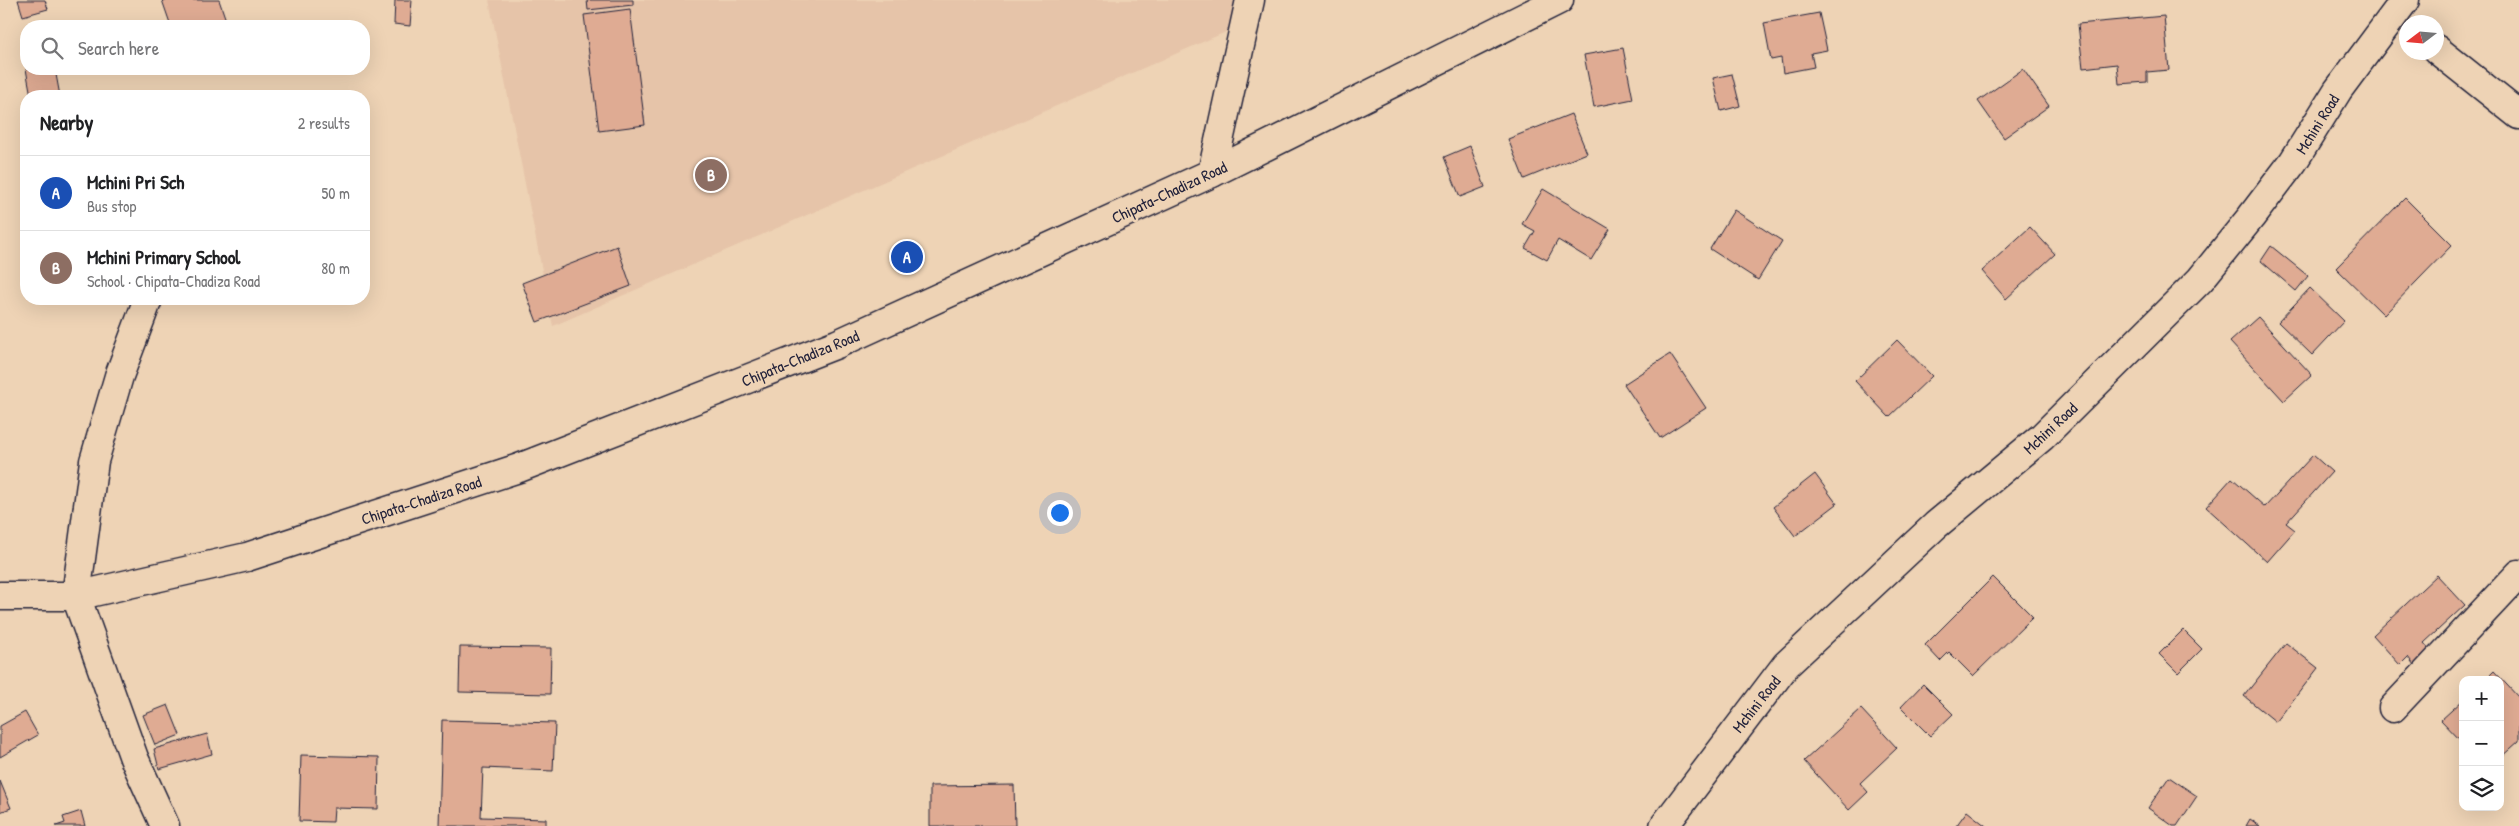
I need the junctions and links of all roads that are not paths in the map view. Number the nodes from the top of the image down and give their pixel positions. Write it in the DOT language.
graph roads {
  1 [pos="1250,0"];
  2 [pos="1559,0"];
  3 [pos="2402,14"];
  4 [pos="2444,55"];
  5 [pos="2519,115"];
  6 [pos="1212,173"];
  7 [pos="146,305"];
  8 [pos="2519,574"];
  9 [pos="0,596"];
  10 [pos="76,596"];
  11 [pos="2393,708"];
  12 [pos="1671,824"];
  13 [pos="165,826"];
  1 -- 6 [label="street"];
  2 -- 6 [label="street, Chipata-Chadiza Road"];
  3 -- 12 [label="street, Mchini Road"];
  4 -- 5 [label="street"];
  6 -- 10 [label="street, Chipata-Chadiza Road"];
  7 -- 10 [label="street"];
  8 -- 11 [label="street"];
  9 -- 10 [label="street, Chipata-Chadiza Road"];
  10 -- 13 [label="street"];
}
